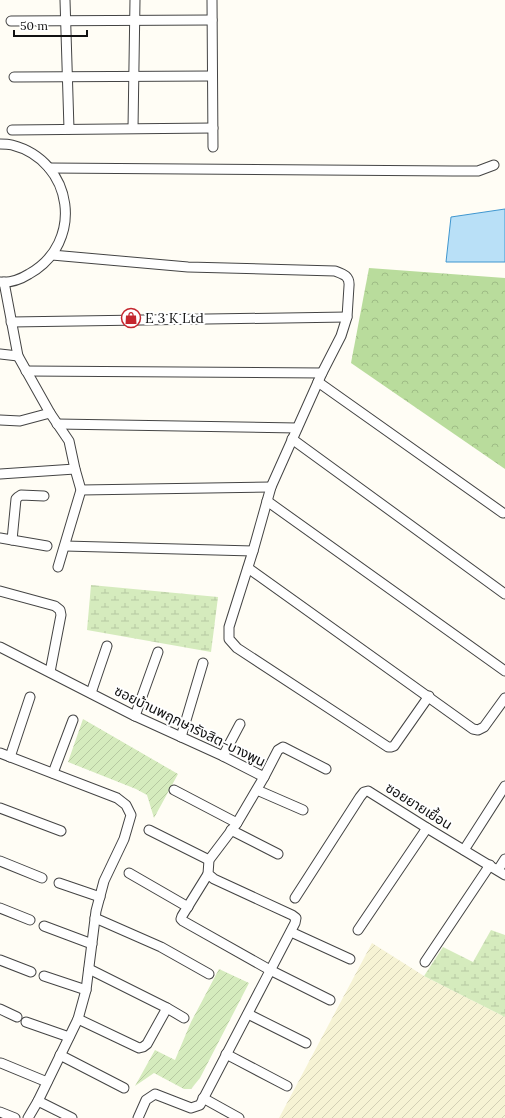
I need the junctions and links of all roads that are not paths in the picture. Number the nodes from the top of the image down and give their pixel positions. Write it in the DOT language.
graph roads {
  1 [pos="65,0"];
  2 [pos="135,0"];
  3 [pos="212,0"];
  4 [pos="134,20"];
  5 [pos="212,20"];
  6 [pos="11,21"];
  7 [pos="65,21"];
  8 [pos="134,76"];
  9 [pos="212,76"];
  10 [pos="14,77"];
  11 [pos="67,77"];
  12 [pos="133,128"];
  13 [pos="213,128"];
  14 [pos="69,129"];
  15 [pos="12,130"];
  16 [pos="0,144"];
  17 [pos="213,147"];
  18 [pos="494,165"];
  19 [pos="49,168"];
  20 [pos="52,255"];
  21 [pos="2,282"];
  22 [pos="347,317"];
  23 [pos="11,322"];
  24 [pos="0,354"];
  25 [pos="18,356"];
  26 [pos="26,371"];
  27 [pos="322,373"];
  28 [pos="318,382"];
  29 [pos="50,413"];
  30 [pos="0,420"];
  31 [pos="57,424"];
  32 [pos="297,428"];
  33 [pos="292,439"];
  34 [pos="75,469"];
  35 [pos="0,474"];
  36 [pos="271,487"];
  37 [pos="81,490"];
  38 [pos="44,496"];
  39 [pos="267,501"];
  40 [pos="503,513"];
  41 [pos="0,538"];
  42 [pos="12,540"];
  43 [pos="47,546"];
  44 [pos="65,546"];
  45 [pos="253,551"];
  46 [pos="58,567"];
  47 [pos="248,568"];
  48 [pos="0,592"];
  49 [pos="505,594"];
  50 [pos="107,646"];
  51 [pos="0,647"];
  52 [pos="158,652"];
  53 [pos="203,663"];
  54 [pos="505,671"];
  55 [pos="50,672"];
  56 [pos="91,693"];
  57 [pos="429,696"];
  58 [pos="30,697"];
  59 [pos="505,698"];
  60 [pos="135,716"];
  61 [pos="72,720"];
  62 [pos="240,724"];
  63 [pos="181,737"];
  64 [pos="0,753"];
  65 [pos="224,756"];
  66 [pos="10,757"];
  67 [pos="326,769"];
  68 [pos="53,773"];
  69 [pos="264,777"];
  70 [pos="505,786"];
  71 [pos="174,790"];
  72 [pos="257,790"];
  73 [pos="0,808"];
  74 [pos="303,810"];
  75 [pos="234,826"];
  76 [pos="427,828"];
  77 [pos="149,830"];
  78 [pos="61,831"];
  79 [pos="464,850"];
  80 [pos="278,854"];
  81 [pos="505,859"];
  82 [pos="209,860"];
  83 [pos="0,861"];
  84 [pos="497,870"];
  85 [pos="129,873"];
  86 [pos="208,874"];
  87 [pos="42,878"];
  88 [pos="58,882"];
  89 [pos="100,897"];
  90 [pos="295,898"];
  91 [pos="188,907"];
  92 [pos="0,908"];
  93 [pos="95,918"];
  94 [pos="30,920"];
  95 [pos="44,926"];
  96 [pos="358,930"];
  97 [pos="290,932"];
  98 [pos="92,944"];
  99 [pos="350,959"];
  100 [pos="0,960"];
  101 [pos="425,962"];
  102 [pos="89,969"];
  103 [pos="270,970"];
  104 [pos="31,972"];
  105 [pos="210,974"];
  106 [pos="44,976"];
  107 [pos="86,990"];
  108 [pos="330,1000"];
  109 [pos="167,1008"];
  110 [pos="0,1009"];
  111 [pos="248,1014"];
  112 [pos="17,1016"];
  113 [pos="184,1018"];
  114 [pos="78,1019"];
  115 [pos="26,1022"];
  116 [pos="69,1037"];
  117 [pos="306,1043"];
  118 [pos="226,1054"];
  119 [pos="60,1055"];
  120 [pos="1,1063"];
  121 [pos="47,1082"];
  122 [pos="287,1086"];
  123 [pos="124,1088"];
  124 [pos="203,1098"];
  125 [pos="38,1101"];
  126 [pos="0,1112"];
  127 [pos="15,1118"];
  128 [pos="28,1118"];
  129 [pos="72,1118"];
  130 [pos="138,1118"];
  131 [pos="239,1118"];
  1 -- 7 [label="street"];
  2 -- 4 [label="street"];
  3 -- 5 [label="street"];
  4 -- 5 [label="street"];
  4 -- 7 [label="street"];
  4 -- 8 [label="street"];
  5 -- 9 [label="street"];
  6 -- 7 [label="street"];
  7 -- 11 [label="street"];
  8 -- 9 [label="street"];
  8 -- 11 [label="street"];
  8 -- 12 [label="street"];
  9 -- 13 [label="street"];
  10 -- 11 [label="street"];
  11 -- 14 [label="street"];
  12 -- 13 [label="street"];
  12 -- 14 [label="street"];
  13 -- 17 [label="street"];
  14 -- 15 [label="street"];
  16 -- 19 [label="street"];
  18 -- 19 [label="street"];
  19 -- 20 [label="street"];
  20 -- 21 [label="street"];
  20 -- 22 [label="street"];
  21 -- 23 [label="street"];
  22 -- 23 [label="street"];
  22 -- 27 [label="street"];
  23 -- 25 [label="street"];
  24 -- 25 [label="street"];
  25 -- 26 [label="street"];
  26 -- 27 [label="street"];
  26 -- 29 [label="street"];
  27 -- 28 [label="street"];
  28 -- 32 [label="street"];
  28 -- 40 [label="street"];
  29 -- 30 [label="street"];
  29 -- 31 [label="street"];
  31 -- 32 [label="street"];
  31 -- 34 [label="street"];
  32 -- 33 [label="street"];
  33 -- 36 [label="street"];
  33 -- 49 [label="street"];
  34 -- 35 [label="street"];
  34 -- 37 [label="street"];
  36 -- 37 [label="street"];
  36 -- 39 [label="street"];
  37 -- 44 [label="street"];
  38 -- 42 [label="street"];
  39 -- 45 [label="street"];
  39 -- 54 [label="street"];
  41 -- 42 [label="street"];
  42 -- 43 [label="street"];
  44 -- 45 [label="street"];
  44 -- 46 [label="street"];
  45 -- 47 [label="street"];
  47 -- 57 [label="street"];
  47 -- 57 [label="street"];
  48 -- 55 [label="street"];
  50 -- 56 [label="street"];
  51 -- 55 [label="street, ซอยบ้านพฤกษารังสิต-บางพูน"];
  52 -- 60 [label="street"];
  53 -- 63 [label="street"];
  55 -- 56 [label="street, ซอยบ้านพฤกษารังสิต-บางพูน"];
  56 -- 60 [label="street, ซอยบ้านพฤกษารังสิต-บางพูน"];
  57 -- 59 [label="street"];
  58 -- 66 [label="street"];
  60 -- 63 [label="street, ซอยบ้านพฤกษารังสิต-บางพูน"];
  61 -- 68 [label="street"];
  62 -- 65 [label="street"];
  63 -- 65 [label="street, ซอยบ้านพฤกษารังสิต-บางพูน"];
  64 -- 66 [label="street"];
  65 -- 69 [label="street, ซอยบ้านพฤกษารังสิต-บางพูน"];
  66 -- 68 [label="street"];
  67 -- 69 [label="street"];
  68 -- 89 [label="street"];
  69 -- 72 [label="street, ซอยบ้านพฤกษารังสิต-บางพูน"];
  70 -- 79 [label="street"];
  71 -- 75 [label="street"];
  72 -- 74 [label="street"];
  72 -- 75 [label="street, ซอยบ้านพฤกษารังสิต-บางพูน"];
  73 -- 78 [label="street"];
  75 -- 80 [label="street"];
  75 -- 82 [label="street, ซอยบ้านพฤกษารังสิต-บางพูน"];
  76 -- 79 [label="street, ซอยยายเยื้อน"];
  76 -- 90 [label="street, ซอยยายเยื้อน"];
  76 -- 96 [label="street"];
  77 -- 82 [label="street"];
  79 -- 84 [label="street, ซอยยายเยื้อน"];
  81 -- 84 [label="street"];
  82 -- 86 [label="street"];
  83 -- 87 [label="street"];
  84 -- 101 [label="street"];
  85 -- 91 [label="street"];
  86 -- 91 [label="street"];
  86 -- 97 [label="street"];
  88 -- 89 [label="street"];
  89 -- 93 [label="street"];
  91 -- 103 [label="street"];
  92 -- 94 [label="street"];
  93 -- 98 [label="street"];
  93 -- 105 [label="street"];
  95 -- 98 [label="street"];
  97 -- 99 [label="street"];
  97 -- 103 [label="street"];
  98 -- 102 [label="street"];
  100 -- 104 [label="street"];
  102 -- 107 [label="street"];
  102 -- 109 [label="street"];
  103 -- 108 [label="street"];
  103 -- 111 [label="street"];
  106 -- 107 [label="street"];
  107 -- 114 [label="street"];
  109 -- 113 [label="street"];
  109 -- 114 [label="street"];
  110 -- 112 [label="street"];
  111 -- 117 [label="street"];
  111 -- 118 [label="street"];
  114 -- 116 [label="street"];
  115 -- 116 [label="street"];
  116 -- 119 [label="street"];
  118 -- 122 [label="street"];
  118 -- 124 [label="street"];
  119 -- 121 [label="street"];
  119 -- 123 [label="street"];
  120 -- 121 [label="street"];
  121 -- 125 [label="street"];
  124 -- 130 [label="street"];
  124 -- 131 [label="street"];
  125 -- 128 [label="street"];
  125 -- 129 [label="street"];
  126 -- 127 [label="street"];
}
